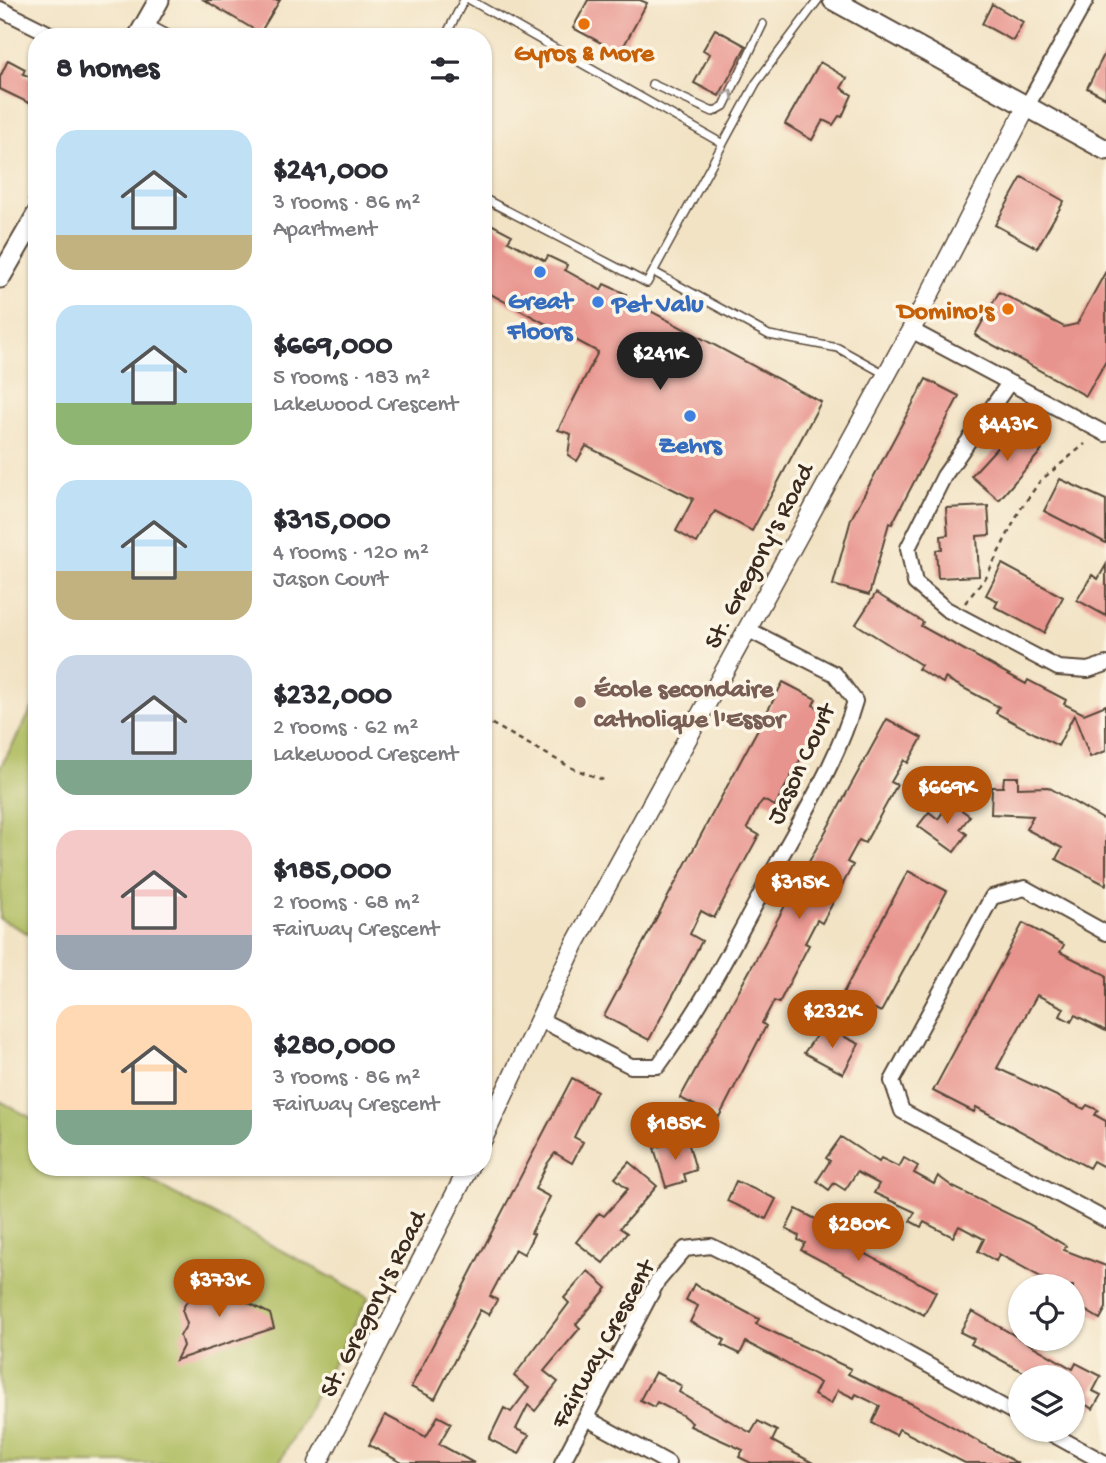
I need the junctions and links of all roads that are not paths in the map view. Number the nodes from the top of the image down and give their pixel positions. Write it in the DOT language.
graph roads {
  1 [pos="159,0"];
  2 [pos="464,0"];
  3 [pos="470,0"];
  4 [pos="818,0"];
  5 [pos="833,0"];
  6 [pos="1086,0"];
  7 [pos="0,9"];
  8 [pos="763,24"];
  9 [pos="38,28"];
  10 [pos="143,28"];
  11 [pos="449,28"];
  12 [pos="652,84"];
  13 [pos="1027,106"];
  14 [pos="723,144"];
  15 [pos="1106,150"];
  16 [pos="492,203"];
  17 [pos="28,230"];
  18 [pos="654,272"];
  19 [pos="0,278"];
  20 [pos="911,330"];
  21 [pos="886,374"];
  22 [pos="1009,383"];
  23 [pos="1106,434"];
  24 [pos="747,629"];
  25 [pos="1106,664"];
  26 [pos="1106,933"];
  27 [pos="541,1020"];
  28 [pos="492,1121"];
  29 [pos="464,1176"];
  30 [pos="1106,1220"];
  31 [pos="1008,1409"];
  32 [pos="586,1418"];
  33 [pos="1067,1442"];
  34 [pos="318,1463"];
  35 [pos="562,1463"];
  36 [pos="668,1463"];
  37 [pos="1105,1463"];
  1 -- 10 [label="main road"];
  2 -- 11 [label="lane"];
  3 -- 14 [label="lane"];
  4 -- 14 [label="lane"];
  5 -- 13 [label="main road"];
  6 -- 13 [label="street, St. Gregory's Road"];
  7 -- 9 [label="street"];
  12 -- 8 [label="lane, one-way"];
  13 -- 15 [label="main road"];
  13 -- 20 [label="street, St. Gregory's Road"];
  14 -- 18 [label="lane"];
  16 -- 18 [label="lane"];
  17 -- 19 [label="main road"];
  18 -- 21 [label="lane"];
  20 -- 21 [label="street, St. Gregory's Road"];
  20 -- 22 [label="street"];
  21 -- 24 [label="street, St. Gregory's Road"];
  22 -- 23 [label="street"];
  22 -- 25 [label="street"];
  24 -- 27 [label="street, St. Gregory's Road"];
  24 -- 27 [label="street, Jason Court"];
  26 -- 30 [label="street"];
  27 -- 28 [label="street, St. Gregory's Road"];
  29 -- 34 [label="street, St. Gregory's Road"];
  31 -- 32 [label="street, Fairway Crescent"];
  32 -- 35 [label="street, Fairway Crescent"];
  32 -- 36 [label="street"];
  33 -- 37 [label="street"];
}
